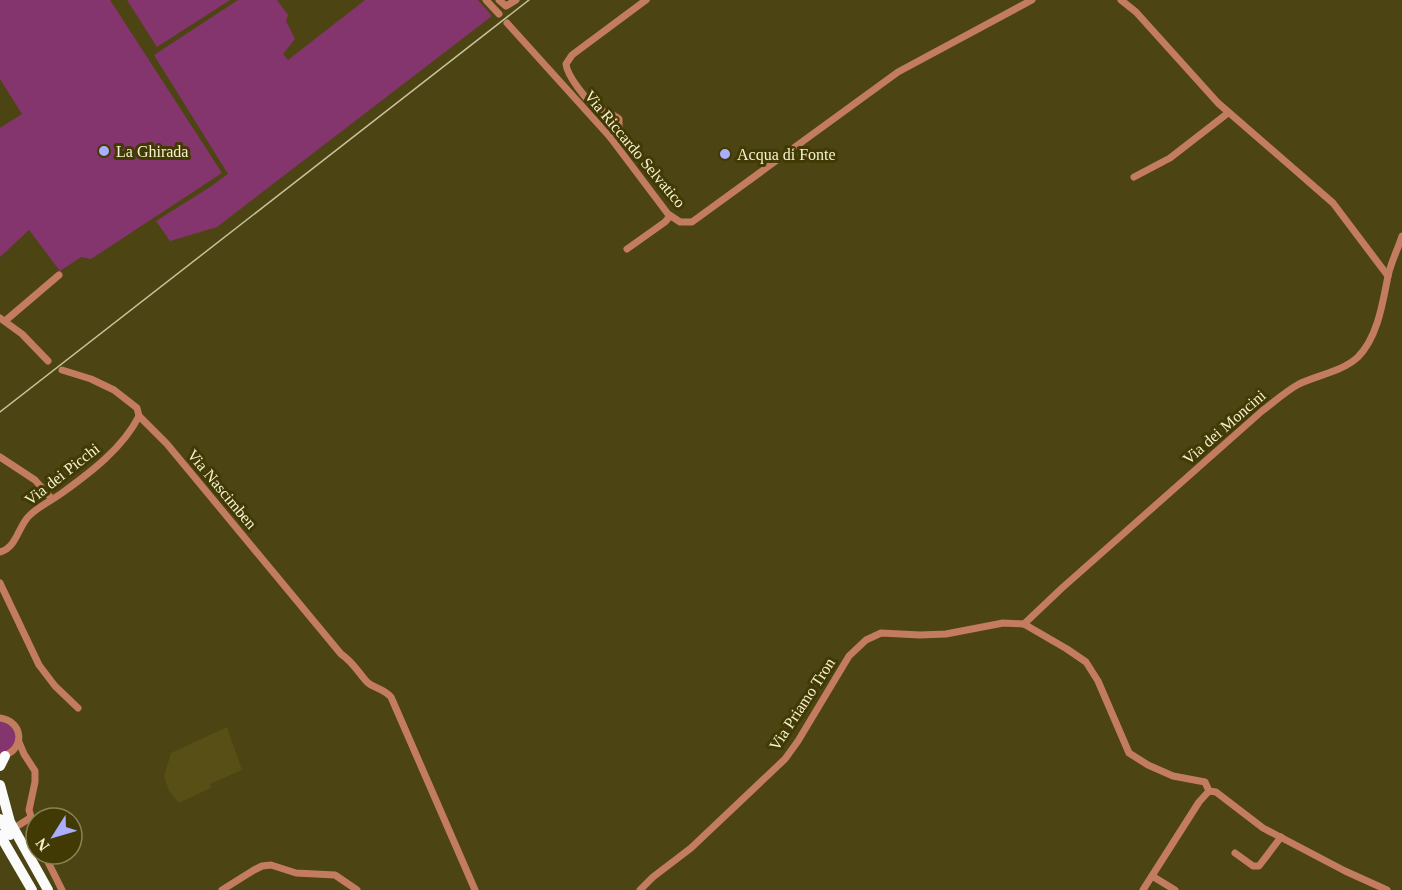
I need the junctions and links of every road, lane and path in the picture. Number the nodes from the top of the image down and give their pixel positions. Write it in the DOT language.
graph roads {
  1 [pos="486,0"];
  2 [pos="499,0"];
  3 [pos="516,0"];
  4 [pos="646,0"];
  5 [pos="1032,0"];
  6 [pos="1121,0"];
  7 [pos="499,14"];
  8 [pos="507,23"];
  9 [pos="1228,113"];
  10 [pos="610,137"];
  11 [pos="1134,177"];
  12 [pos="670,216"];
  13 [pos="1402,236"];
  14 [pos="627,249"];
  15 [pos="59,275"];
  16 [pos="1388,276"];
  17 [pos="3,319"];
  18 [pos="48,361"];
  19 [pos="62,370"];
  20 [pos="139,416"];
  21 [pos="0,457"];
  22 [pos="52,500"];
  23 [pos="0,552"];
  24 [pos="0,583"];
  25 [pos="1024,624"];
  26 [pos="78,708"];
  27 [pos="0,709"];
  28 [pos="0,718"];
  29 [pos="9,720"];
  30 [pos="19,742"];
  31 [pos="3,758"];
  32 [pos="30,761"];
  33 [pos="0,785"];
  34 [pos="1210,792"];
  35 [pos="30,806"];
  36 [pos="0,819"];
  37 [pos="24,822"];
  38 [pos="19,825"];
  39 [pos="0,835"];
  40 [pos="1281,837"];
  41 [pos="0,846"];
  42 [pos="1235,853"];
  43 [pos="50,866"];
  44 [pos="1152,876"];
  45 [pos="24,890"];
  46 [pos="32,890"];
  47 [pos="42,890"];
  48 [pos="48,890"];
  49 [pos="62,890"];
  50 [pos="222,890"];
  51 [pos="357,890"];
  52 [pos="475,890"];
  53 [pos="640,890"];
  54 [pos="1143,890"];
  55 [pos="1175,890"];
  56 [pos="1387,890"];
  1 -- 7 [label="street"];
  2 -- 3 [label="street"];
  4 -- 10 [label="street"];
  5 -- 12 [label="street, Via Riccardo Selvatico"];
  6 -- 9 [label="street"];
  8 -- 10 [label="street, Via Riccardo Selvatico"];
  9 -- 11 [label="street"];
  9 -- 16 [label="street"];
  10 -- 12 [label="street, Via Riccardo Selvatico"];
  12 -- 14 [label="street"];
  13 -- 16 [label="street, Via dei Moncini"];
  15 -- 17 [label="street"];
  16 -- 25 [label="street, Via dei Moncini"];
  17 -- 18 [label="street"];
  19 -- 20 [label="street, Via Nascimben"];
  20 -- 22 [label="street, Via dei Picchi"];
  20 -- 52 [label="street, Via Nascimben"];
  21 -- 22 [label="street"];
  22 -- 23 [label="street, Via dei Picchi"];
  24 -- 26 [label="street"];
  25 -- 34 [label="street"];
  25 -- 53 [label="street, Via Priamo Tron"];
  27 -- 29 [label="street"];
  28 -- 29 [label="street"];
  29 -- 30 [label="street"];
  30 -- 31 [label="street"];
  30 -- 32 [label="street"];
  31 -- 32 [label="street"];
  32 -- 35 [label="street"];
  33 -- 48 [label="highway"];
  34 -- 40 [label="street"];
  34 -- 44 [label="street"];
  36 -- 47 [label="highway"];
  37 -- 38 [label="street"];
  39 -- 46 [label="highway"];
  40 -- 42 [label="street"];
  40 -- 56 [label="street"];
  41 -- 45 [label="highway"];
  43 -- 49 [label="street"];
  44 -- 54 [label="street"];
  44 -- 55 [label="street"];
  50 -- 51 [label="street"];
}
